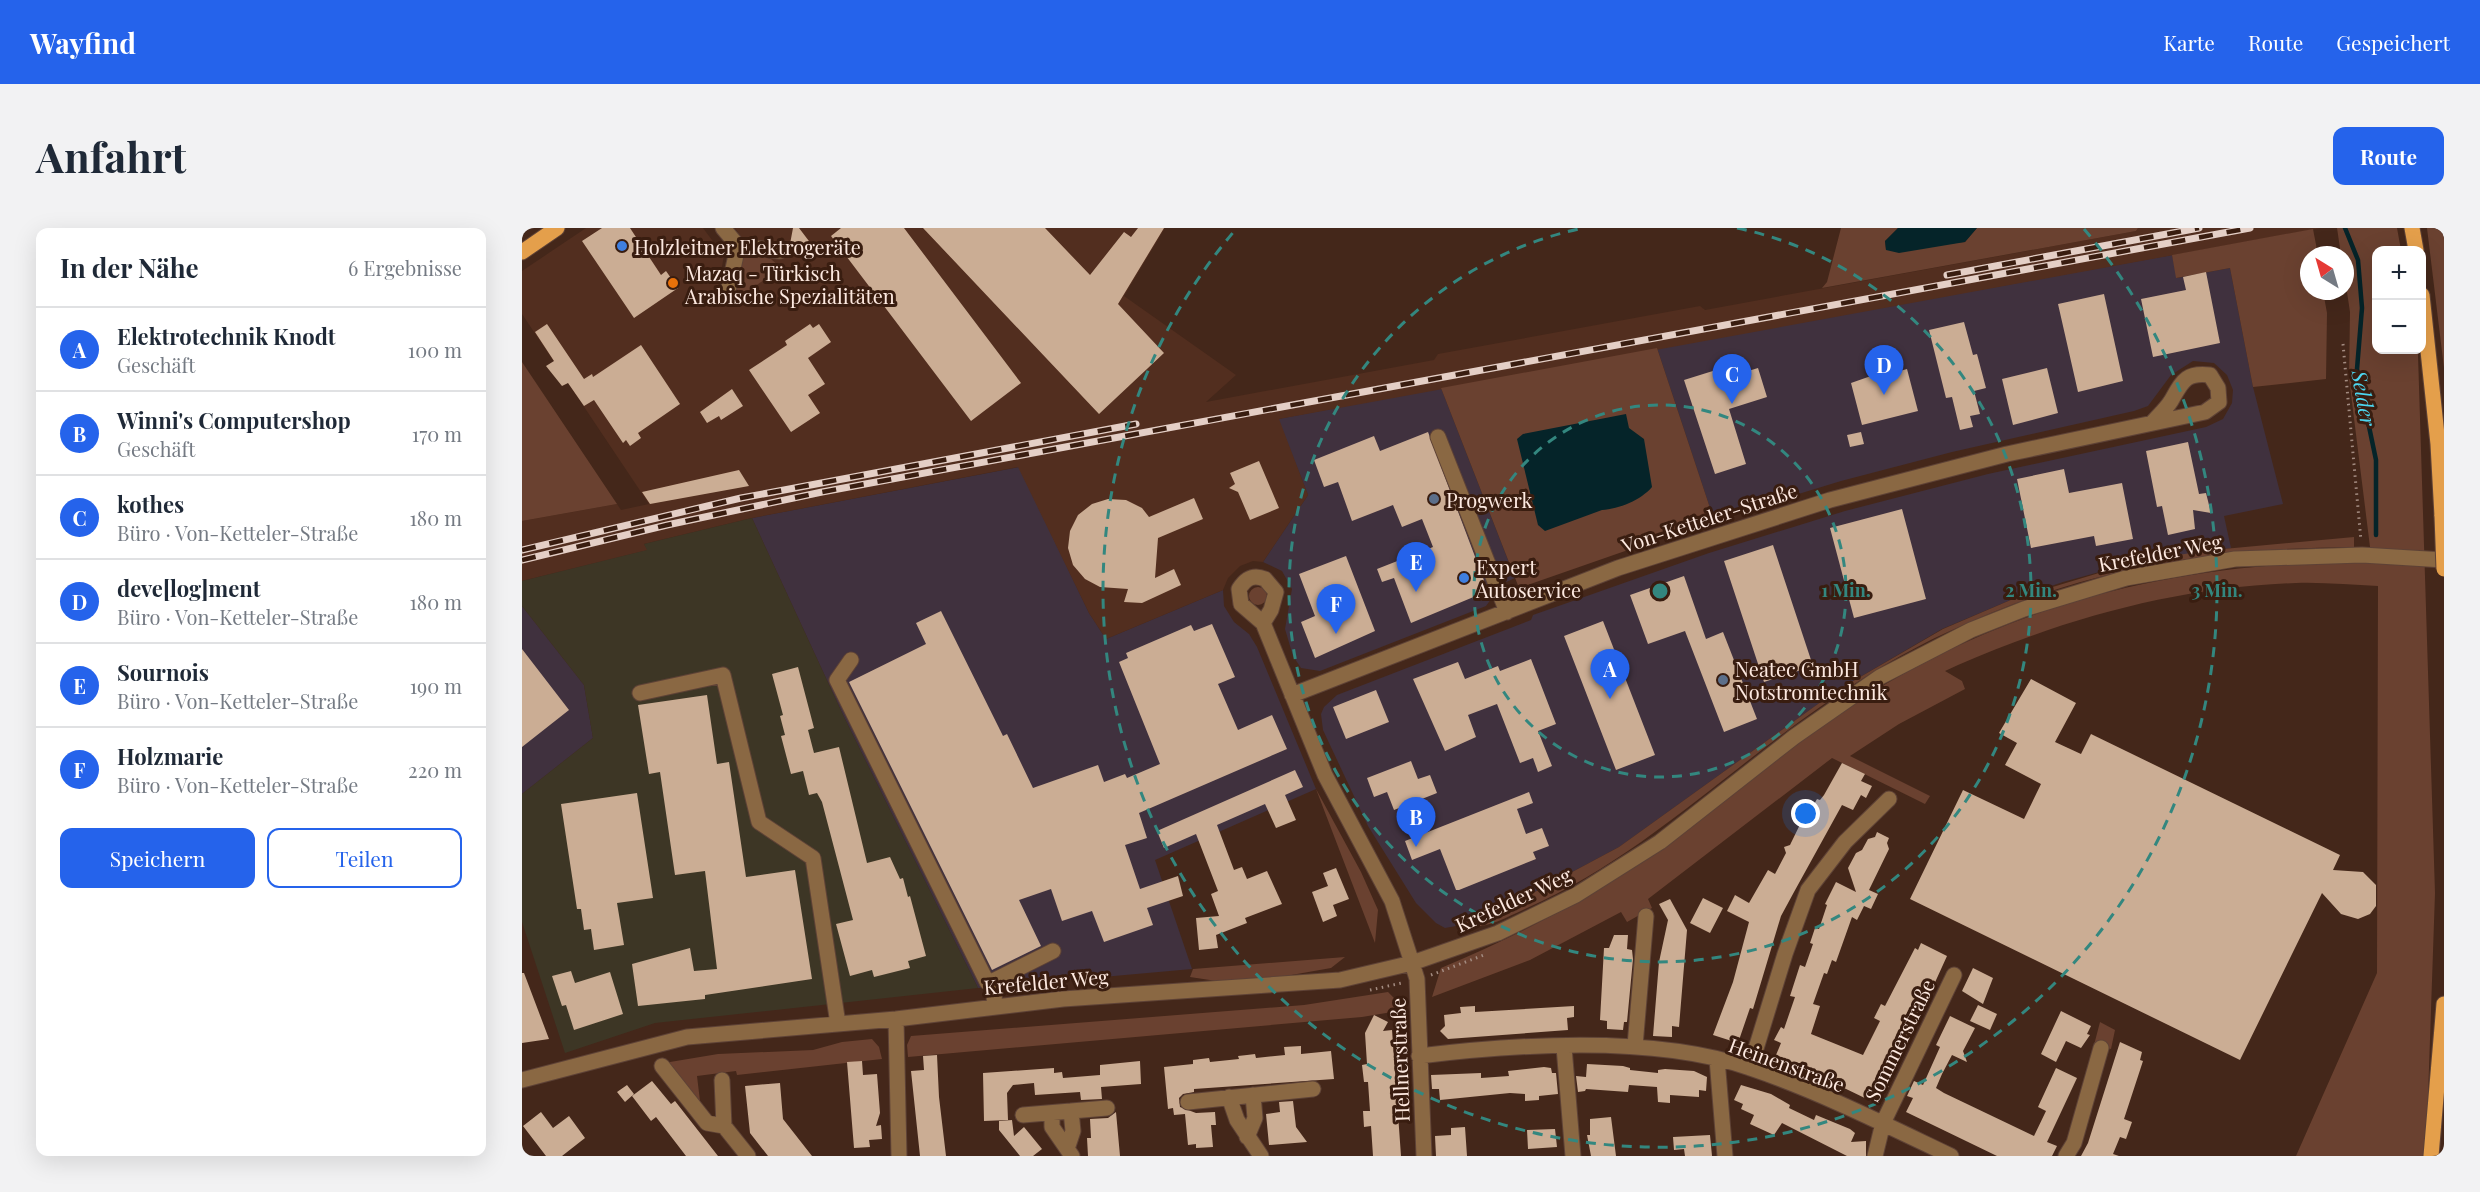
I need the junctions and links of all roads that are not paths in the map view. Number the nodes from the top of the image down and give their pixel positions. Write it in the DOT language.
graph roads {
  1 [pos="557,228"];
  2 [pos="723,228"];
  3 [pos="738,246"];
  4 [pos="780,251"];
  5 [pos="522,252"];
  6 [pos="729,286"];
  7 [pos="2422,300"];
  8 [pos="2152,423"];
  9 [pos="1438,437"];
  10 [pos="2444,560"];
  11 [pos="2444,569"];
  12 [pos="1507,612"];
  13 [pos="1263,623"];
  14 [pos="851,660"];
  15 [pos="640,693"];
  16 [pos="1292,695"];
  17 [pos="1889,799"];
  18 [pos="1646,915"];
  19 [pos="1053,951"];
  20 [pos="1413,963"];
  21 [pos="1954,975"];
  22 [pos="995,980"];
  23 [pos="2444,1004"];
  24 [pos="994,1006"];
  25 [pos="896,1019"];
  26 [pos="838,1024"];
  27 [pos="1635,1046"];
  28 [pos="1564,1047"];
  29 [pos="2101,1048"];
  30 [pos="1419,1056"];
  31 [pos="1717,1059"];
  32 [pos="662,1066"];
  33 [pos="1750,1068"];
  34 [pos="522,1080"];
  35 [pos="722,1080"];
  36 [pos="1313,1089"];
  37 [pos="1252,1095"];
  38 [pos="1229,1097"];
  39 [pos="1188,1102"];
  40 [pos="1107,1108"];
  41 [pos="1071,1112"];
  42 [pos="1052,1113"];
  43 [pos="1023,1115"];
  44 [pos="1882,1124"];
  45 [pos="724,1126"];
  46 [pos="1246,1137"];
  47 [pos="1069,1153"];
  48 [pos="897,1155"];
  49 [pos="748,1156"];
  50 [pos="1261,1156"];
  51 [pos="1424,1156"];
  52 [pos="1573,1156"];
  53 [pos="1725,1156"];
  54 [pos="1875,1156"];
  55 [pos="1951,1156"];
  56 [pos="2066,1156"];
  57 [pos="2432,1156"];
  1 -- 5 [label="main road"];
  2 -- 3 [label="street"];
  3 -- 4 [label="street"];
  3 -- 6 [label="street"];
  7 -- 11 [label="main road, bridge"];
  8 -- 12 [label="street, Von-Ketteler-Straße"];
  9 -- 12 [label="street"];
  10 -- 20 [label="street, Krefelder Weg"];
  12 -- 16 [label="street, Von-Ketteler-Straße"];
  13 -- 16 [label="street"];
  14 -- 22 [label="street"];
  15 -- 26 [label="street"];
  16 -- 20 [label="street"];
  17 -- 33 [label="street"];
  18 -- 27 [label="street"];
  19 -- 22 [label="street"];
  20 -- 24 [label="street, Krefelder Weg"];
  20 -- 30 [label="street, Hellnerstraße"];
  21 -- 44 [label="street, Sommerstraße"];
  22 -- 24 [label="street"];
  23 -- 57 [label="main road"];
  24 -- 25 [label="street, Krefelder Weg"];
  25 -- 26 [label="street, Krefelder Weg"];
  25 -- 48 [label="street"];
  26 -- 34 [label="street, Krefelder Weg"];
  27 -- 28 [label="street, Heinenstraße"];
  27 -- 31 [label="street, Heinenstraße"];
  28 -- 30 [label="street, Heinenstraße"];
  28 -- 52 [label="street"];
  29 -- 56 [label="street"];
  30 -- 51 [label="street, Hellnerstraße"];
  31 -- 33 [label="street, Heinenstraße"];
  31 -- 53 [label="street"];
  32 -- 45 [label="street"];
  33 -- 44 [label="street, Heinenstraße"];
  35 -- 45 [label="street"];
  36 -- 37 [label="street"];
  37 -- 38 [label="street"];
  37 -- 46 [label="street"];
  38 -- 39 [label="street"];
  38 -- 46 [label="street"];
  40 -- 41 [label="street"];
  41 -- 42 [label="street"];
  41 -- 47 [label="street"];
  42 -- 43 [label="street"];
  42 -- 47 [label="street"];
  44 -- 54 [label="street, Sommerstraße"];
  44 -- 55 [label="street, Heinenstraße"];
  45 -- 49 [label="street"];
  46 -- 50 [label="street"];
}
